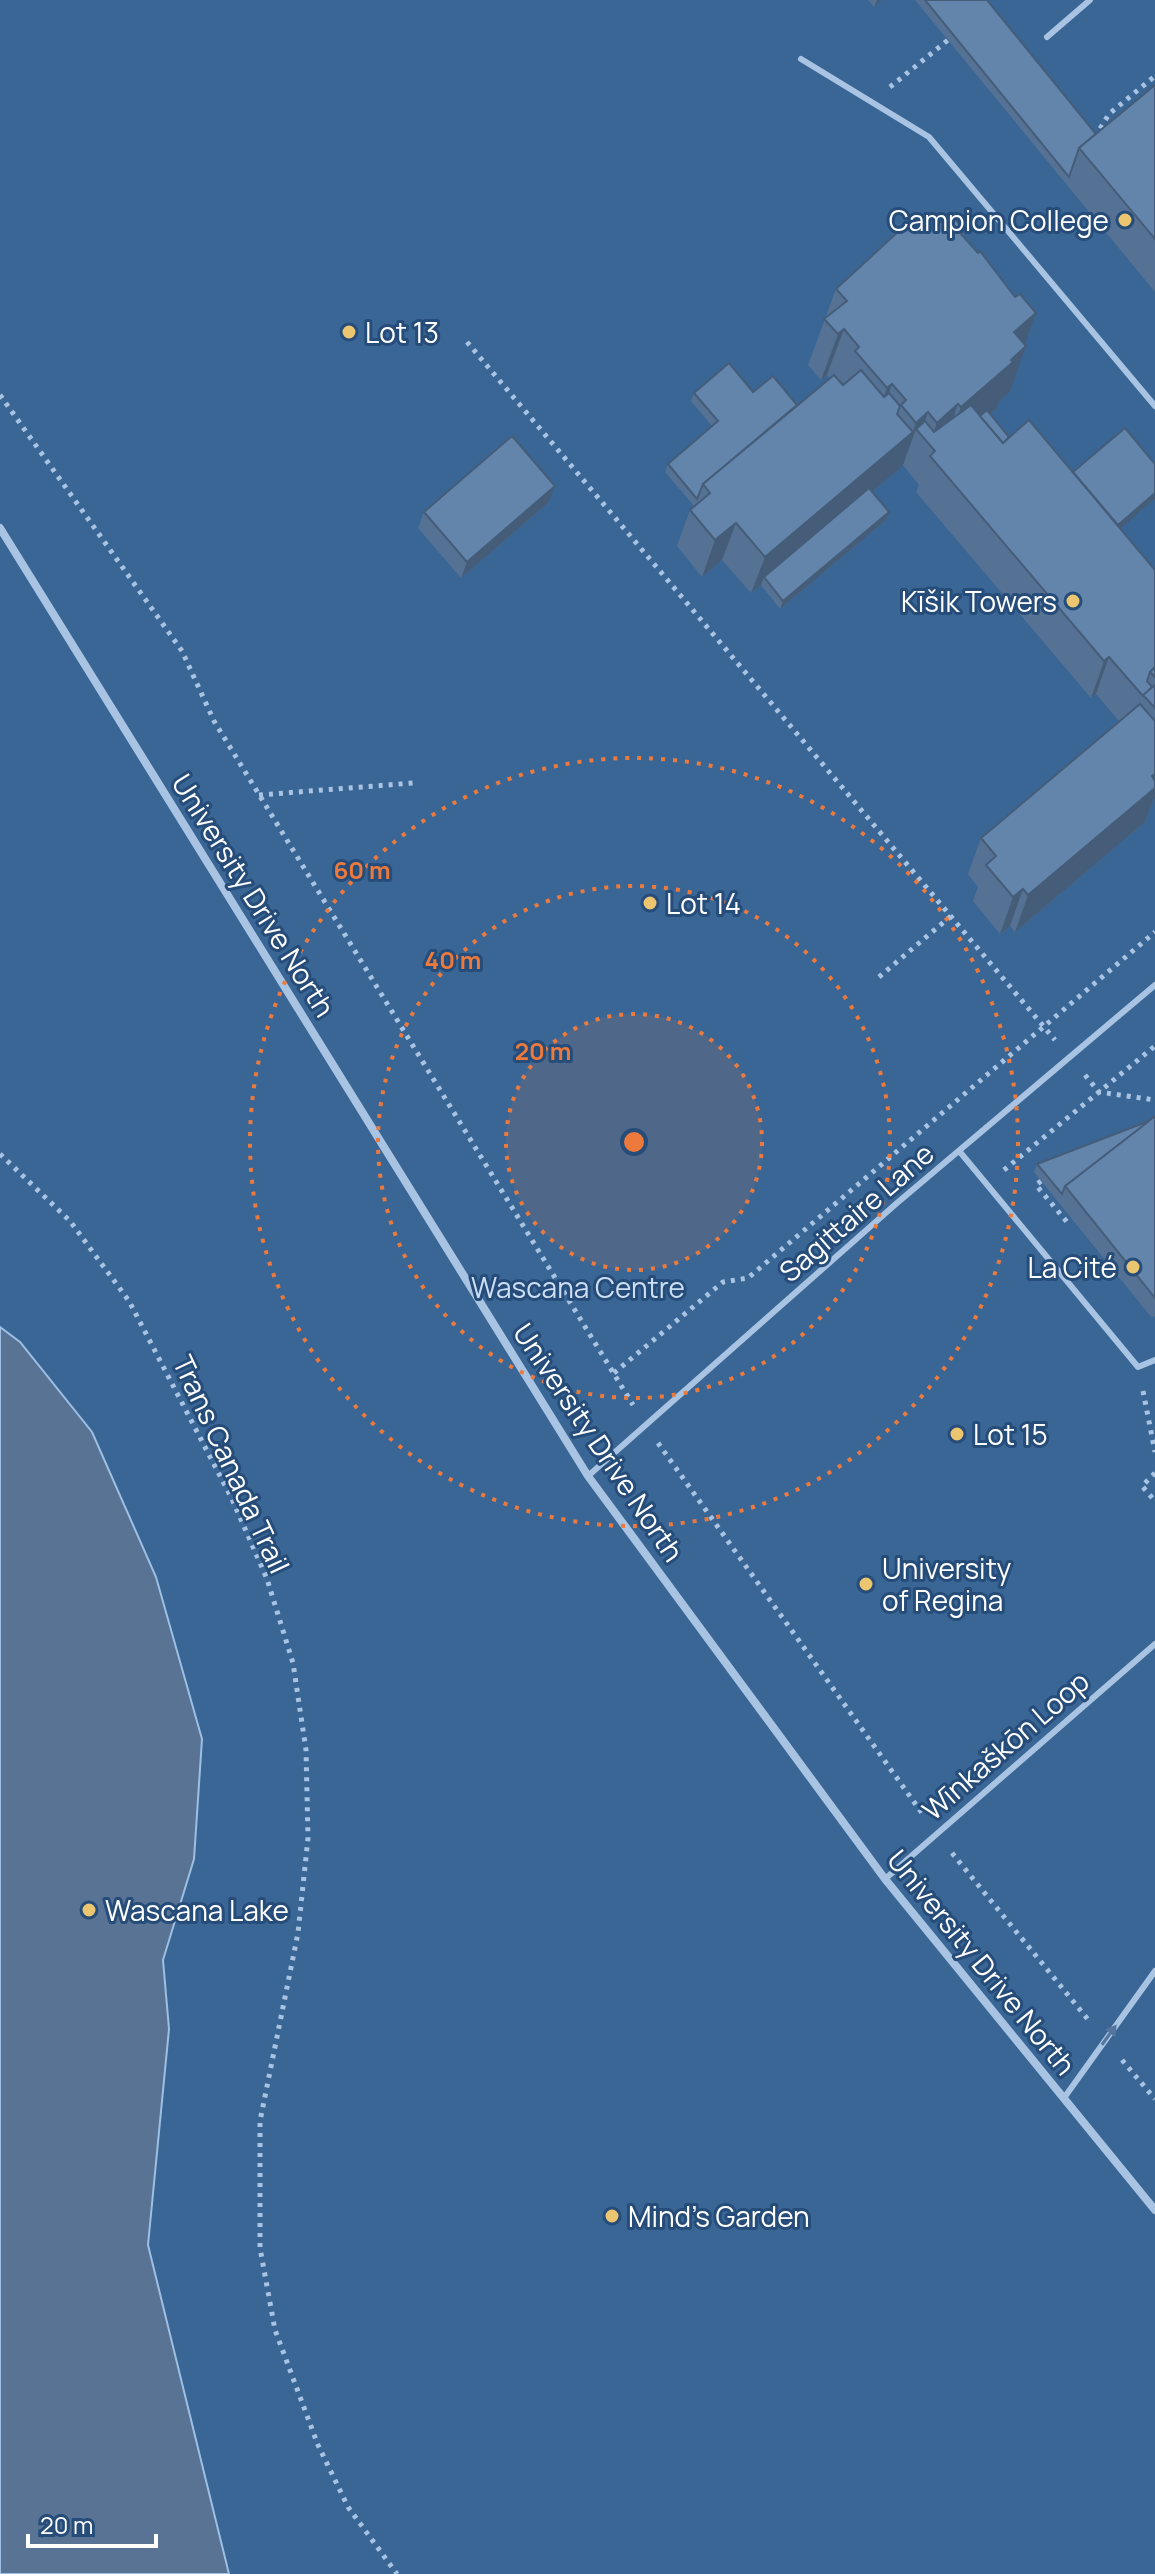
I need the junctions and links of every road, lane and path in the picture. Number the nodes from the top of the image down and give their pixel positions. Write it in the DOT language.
graph roads {
  1 [pos="1090,0"];
  2 [pos="1047,37"];
  3 [pos="948,40"];
  4 [pos="801,59"];
  5 [pos="1155,76"];
  6 [pos="871,102"];
  7 [pos="1092,142"];
  8 [pos="467,342"];
  9 [pos="0,395"];
  10 [pos="1155,406"];
  11 [pos="0,528"];
  12 [pos="413,783"];
  13 [pos="259,795"];
  14 [pos="951,916"];
  15 [pos="1155,932"];
  16 [pos="879,977"];
  17 [pos="1155,985"];
  18 [pos="1043,1025"];
  19 [pos="1155,1046"];
  20 [pos="1070,1057"];
  21 [pos="1099,1092"];
  22 [pos="1155,1100"];
  23 [pos="960,1152"];
  24 [pos="0,1154"];
  25 [pos="1041,1181"];
  26 [pos="987,1184"];
  27 [pos="1067,1222"];
  28 [pos="1155,1360"];
  29 [pos="1138,1367"];
  30 [pos="614,1373"];
  31 [pos="646,1426"];
  32 [pos="1155,1452"];
  33 [pos="1155,1473"];
  34 [pos="588,1476"];
  35 [pos="1155,1501"];
  36 [pos="1155,1644"];
  37 [pos="937,1834"];
  38 [pos="885,1879"];
  39 [pos="1155,1971"];
  40 [pos="1105,2041"];
  41 [pos="1064,2098"];
  42 [pos="1155,2099"];
  43 [pos="1155,2210"];
  44 [pos="397,2574"];
  1 -- 2 [label="lane"];
  3 -- 6 [label="path"];
  4 -- 6 [label="lane"];
  5 -- 7 [label="path"];
  6 -- 10 [label="lane"];
  8 -- 14 [label="path"];
  9 -- 13 [label="path"];
  11 -- 34 [label="street, University Drive North"];
  12 -- 13 [label="path"];
  13 -- 30 [label="path"];
  14 -- 16 [label="path"];
  14 -- 18 [label="path"];
  15 -- 18 [label="path"];
  17 -- 20 [label="lane, Sagittaire Lane"];
  18 -- 20 [label="path"];
  18 -- 30 [label="path"];
  19 -- 21 [label="path"];
  20 -- 21 [label="path"];
  20 -- 23 [label="lane, Sagittaire Lane"];
  21 -- 22 [label="path"];
  21 -- 26 [label="path"];
  23 -- 26 [label="lane"];
  23 -- 31 [label="lane, Sagittaire Lane"];
  24 -- 44 [label="path, Trans Canada Trail"];
  25 -- 27 [label="path"];
  26 -- 29 [label="lane"];
  28 -- 29 [label="lane"];
  29 -- 32 [label="path"];
  30 -- 31 [label="path"];
  31 -- 34 [label="lane, Sagittaire Lane"];
  31 -- 37 [label="path"];
  33 -- 35 [label="path"];
  34 -- 38 [label="street, University Drive North"];
  36 -- 37 [label="lane, Wīnkaškōn Loop"];
  37 -- 38 [label="lane, Wīnkaškōn Loop"];
  37 -- 40 [label="path"];
  38 -- 41 [label="street, University Drive North"];
  40 -- 39 [label="lane, one-way"];
  40 -- 41 [label="lane"];
  40 -- 42 [label="path"];
  41 -- 43 [label="street, University Drive North"];
}
